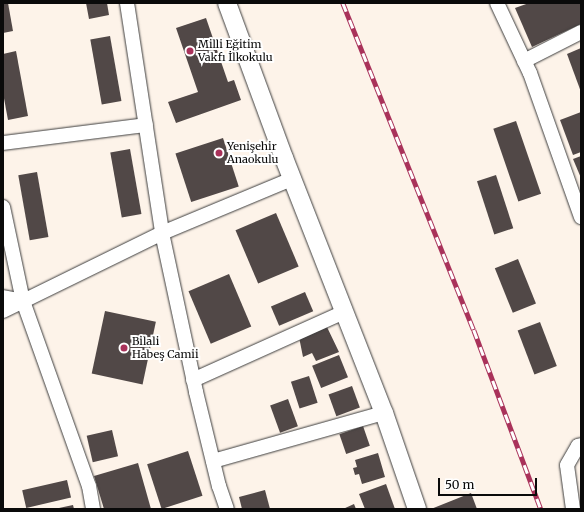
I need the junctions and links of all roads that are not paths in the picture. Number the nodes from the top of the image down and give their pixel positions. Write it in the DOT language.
graph roads {
  1 [pos="127,3"];
  2 [pos="227,3"];
  3 [pos="497,3"];
  4 [pos="581,32"];
  5 [pos="524,60"];
  6 [pos="146,125"];
  7 [pos="3,143"];
  8 [pos="292,179"];
  9 [pos="3,207"];
  10 [pos="581,217"];
  11 [pos="162,233"];
  12 [pos="3,297"];
  13 [pos="23,301"];
  14 [pos="3,311"];
  15 [pos="344,312"];
  16 [pos="193,380"];
  17 [pos="384,414"];
  18 [pos="581,445"];
  19 [pos="213,460"];
  20 [pos="93,509"];
  21 [pos="227,509"];
  22 [pos="417,509"];
  23 [pos="573,509"];
  1 -- 6 [label="street"];
  2 -- 8 [label="street"];
  3 -- 5 [label="street"];
  4 -- 5 [label="street"];
  5 -- 10 [label="street"];
  6 -- 7 [label="street"];
  6 -- 11 [label="street"];
  8 -- 11 [label="street"];
  8 -- 15 [label="street"];
  9 -- 13 [label="street"];
  11 -- 13 [label="street"];
  11 -- 16 [label="street"];
  12 -- 13 [label="street"];
  13 -- 14 [label="street"];
  13 -- 20 [label="street"];
  15 -- 16 [label="street"];
  15 -- 17 [label="street"];
  16 -- 19 [label="street"];
  17 -- 19 [label="street"];
  17 -- 22 [label="street"];
  18 -- 23 [label="street"];
  19 -- 21 [label="street"];
}
